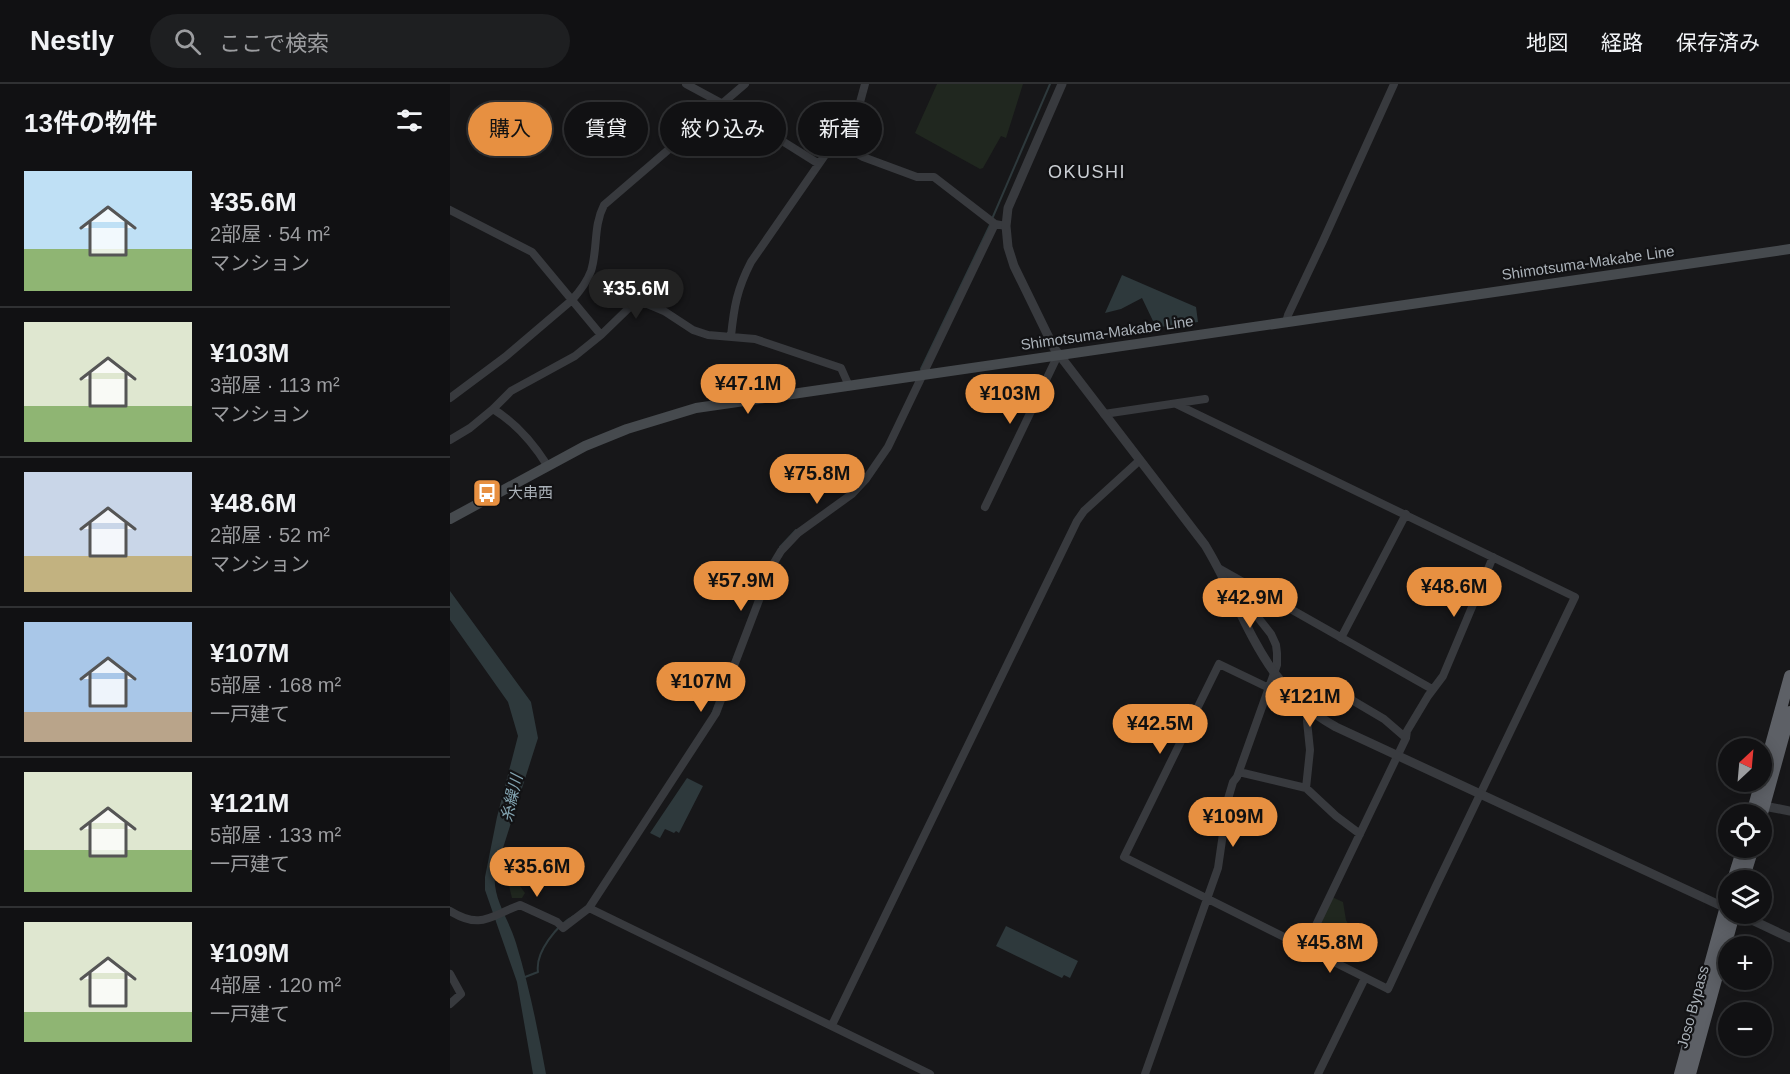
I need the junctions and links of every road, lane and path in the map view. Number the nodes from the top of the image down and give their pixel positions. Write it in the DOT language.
graph roads {
  1 [pos="686,84"];
  2 [pos="745,84"];
  3 [pos="865,84"];
  4 [pos="1062,84"];
  5 [pos="1394,84"];
  6 [pos="719,102"];
  7 [pos="725,102"];
  8 [pos="860,102"];
  9 [pos="786,143"];
  10 [pos="662,156"];
  11 [pos="825,156"];
  12 [pos="861,156"];
  13 [pos="819,164"];
  14 [pos="450,210"];
  15 [pos="992,223"];
  16 [pos="1005,226"];
  17 [pos="1790,249"];
  18 [pos="572,300"];
  19 [pos="1286,322"];
  20 [pos="601,335"];
  21 [pos="731,336"];
  22 [pos="1058,355"];
  23 [pos="924,375"];
  24 [pos="849,386"];
  25 [pos="450,398"];
  26 [pos="1205,399"];
  27 [pos="1176,404"];
  28 [pos="493,410"];
  29 [pos="1104,414"];
  30 [pos="450,440"];
  31 [pos="1140,460"];
  32 [pos="547,465"];
  33 [pos="985,507"];
  34 [pos="1406,514"];
  35 [pos="450,519"];
  36 [pos="1493,557"];
  37 [pos="1220,569"];
  38 [pos="1228,585"];
  39 [pos="1341,638"];
  40 [pos="1274,674"];
  41 [pos="1790,676"];
  42 [pos="1269,688"];
  43 [pos="1432,689"];
  44 [pos="1289,692"];
  45 [pos="1309,710"];
  46 [pos="1790,712"];
  47 [pos="1406,738"];
  48 [pos="1398,756"];
  49 [pos="1239,772"];
  50 [pos="1306,788"];
  51 [pos="1481,795"];
  52 [pos="1755,804"];
  53 [pos="1764,804"];
  54 [pos="1772,811"];
  55 [pos="1790,811"];
  56 [pos="1360,834"];
  57 [pos="1208,898"];
  58 [pos="1718,902"];
  59 [pos="589,908"];
  60 [pos="450,911"];
  61 [pos="1725,924"];
  62 [pos="1727,924"];
  63 [pos="1762,924"];
  64 [pos="1790,938"];
  65 [pos="1305,948"];
  66 [pos="450,974"];
  67 [pos="1365,978"];
  68 [pos="450,1004"];
  69 [pos="832,1025"];
  70 [pos="930,1074"];
  71 [pos="1145,1074"];
  72 [pos="1318,1074"];
  73 [pos="1680,1074"];
  74 [pos="1690,1074"];
  1 -- 6 [label="street"];
  2 -- 7 [label="street"];
  3 -- 8 [label="street"];
  4 -- 16 [label="street"];
  5 -- 19 [label="street"];
  9 -- 13 [label="street"];
  10 -- 18 [label="street"];
  11 -- 13 [label="street"];
  12 -- 15 [label="street"];
  13 -- 21 [label="street"];
  14 -- 18 [label="street"];
  15 -- 16 [label="street"];
  15 -- 23 [label="street"];
  16 -- 22 [label="street"];
  17 -- 19 [label="main road, Shimotsuma-Makabe Line"];
  18 -- 20 [label="street"];
  18 -- 25 [label="street"];
  19 -- 22 [label="main road, Shimotsuma-Makabe Line"];
  20 -- 21 [label="street"];
  20 -- 28 [label="street"];
  21 -- 24 [label="street"];
  22 -- 23 [label="main road, Shimotsuma-Makabe Line"];
  22 -- 29 [label="street"];
  22 -- 33 [label="street"];
  23 -- 24 [label="main road, Shimotsuma-Makabe Line"];
  23 -- 59 [label="street"];
  24 -- 32 [label="main road, Shimotsuma-Makabe Line"];
  26 -- 27 [label="street"];
  27 -- 29 [label="street"];
  27 -- 34 [label="street"];
  28 -- 30 [label="street"];
  28 -- 32 [label="street"];
  29 -- 31 [label="street"];
  31 -- 37 [label="street"];
  31 -- 69 [label="street"];
  32 -- 35 [label="main road, Shimotsuma-Makabe Line"];
  34 -- 36 [label="street"];
  34 -- 39 [label="street"];
  36 -- 43 [label="street"];
  36 -- 51 [label="street"];
  37 -- 38 [label="street"];
  37 -- 39 [label="street"];
  38 -- 40 [label="street"];
  38 -- 40 [label="street"];
  39 -- 43 [label="street"];
  40 -- 42 [label="street"];
  40 -- 44 [label="street"];
  41 -- 52 [label="highway"];
  42 -- 49 [label="street"];
  42 -- 57 [label="street"];
  43 -- 47 [label="street"];
  44 -- 45 [label="street"];
  44 -- 47 [label="street"];
  45 -- 48 [label="street"];
  45 -- 50 [label="street"];
  46 -- 53 [label="highway"];
  47 -- 48 [label="street"];
  48 -- 51 [label="street"];
  48 -- 56 [label="street"];
  49 -- 50 [label="street"];
  49 -- 57 [label="street"];
  50 -- 56 [label="street"];
  51 -- 58 [label="street"];
  51 -- 67 [label="street"];
  54 -- 55 [label="street"];
  56 -- 65 [label="street"];
  57 -- 65 [label="street"];
  57 -- 71 [label="street"];
  59 -- 60 [label="street"];
  59 -- 69 [label="street"];
  61 -- 73 [label="highway, Joso Bypass"];
  62 -- 74 [label="highway, Joso Bypass"];
  63 -- 64 [label="street"];
  65 -- 67 [label="street"];
  66 -- 68 [label="street"];
  67 -- 72 [label="street"];
  69 -- 70 [label="street"];
}
